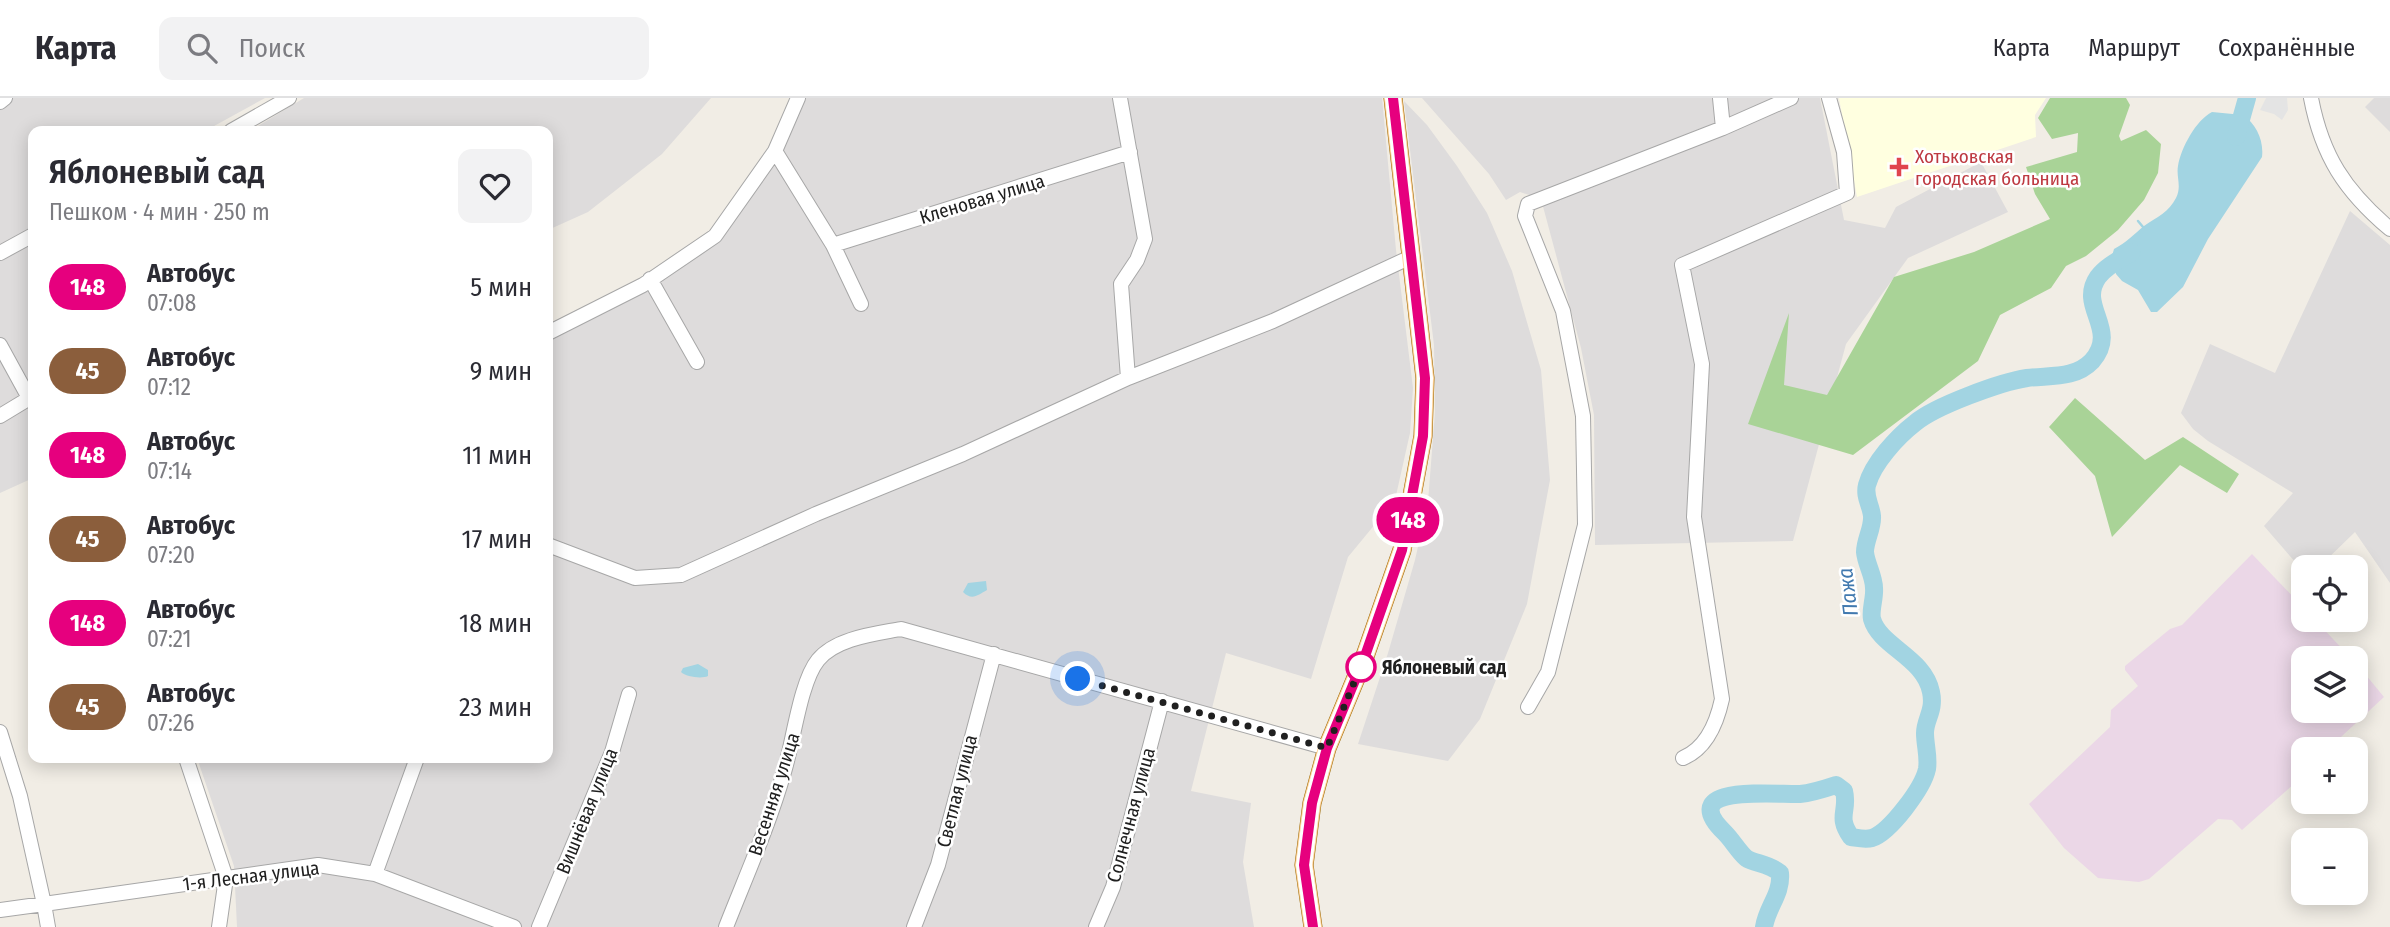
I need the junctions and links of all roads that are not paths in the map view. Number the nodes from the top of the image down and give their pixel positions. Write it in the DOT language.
graph roads {
  1 [pos="5,98"];
  2 [pos="289,98"];
  3 [pos="798,98"];
  4 [pos="1120,98"];
  5 [pos="1393,98"];
  6 [pos="1720,98"];
  7 [pos="1791,98"];
  8 [pos="1829,98"];
  9 [pos="2311,98"];
  10 [pos="0,102"];
  11 [pos="240,126"];
  12 [pos="1723,128"];
  13 [pos="775,151"];
  14 [pos="1130,152"];
  15 [pos="2390,229"];
  16 [pos="28,238"];
  17 [pos="833,245"];
  18 [pos="0,253"];
  19 [pos="1411,257"];
  20 [pos="650,279"];
  21 [pos="861,304"];
  22 [pos="553,330"];
  23 [pos="0,345"];
  24 [pos="697,362"];
  25 [pos="1128,378"];
  26 [pos="28,392"];
  27 [pos="28,399"];
  28 [pos="0,416"];
  29 [pos="553,547"];
  30 [pos="994,654"];
  31 [pos="629,694"];
  32 [pos="1162,701"];
  33 [pos="1528,707"];
  34 [pos="0,732"];
  35 [pos="1327,748"];
  36 [pos="1683,758"];
  37 [pos="188,763"];
  38 [pos="415,763"];
  39 [pos="375,874"];
  40 [pos="226,878"];
  41 [pos="44,904"];
  42 [pos="0,910"];
  43 [pos="48,927"];
  44 [pos="219,927"];
  45 [pos="514,927"];
  46 [pos="539,927"];
  47 [pos="726,927"];
  48 [pos="914,927"];
  49 [pos="1096,927"];
  50 [pos="1313,927"];
  1 -- 10 [label="street"];
  2 -- 11 [label="street"];
  3 -- 13 [label="street"];
  4 -- 14 [label="street"];
  5 -- 19 [label="main road"];
  6 -- 12 [label="street"];
  7 -- 12 [label="street"];
  8 -- 36 [label="street"];
  9 -- 15 [label="street"];
  12 -- 33 [label="street"];
  13 -- 17 [label="street"];
  13 -- 20 [label="street"];
  14 -- 17 [label="street, Кленовая улица"];
  14 -- 25 [label="street"];
  16 -- 18 [label="street"];
  17 -- 21 [label="street"];
  19 -- 25 [label="street"];
  19 -- 35 [label="main road"];
  20 -- 22 [label="street"];
  20 -- 24 [label="street"];
  23 -- 26 [label="street"];
  25 -- 29 [label="street"];
  27 -- 28 [label="street"];
  30 -- 32 [label="street"];
  30 -- 47 [label="street, Весенняя улица"];
  30 -- 48 [label="street, Светлая улица"];
  31 -- 46 [label="street, Вишнёвая улица"];
  32 -- 35 [label="street"];
  32 -- 49 [label="street, Солнечная улица"];
  34 -- 41 [label="street"];
  35 -- 50 [label="main road"];
  37 -- 40 [label="street"];
  38 -- 39 [label="street"];
  39 -- 40 [label="street, 1-я Лесная улица"];
  39 -- 45 [label="street, 1-я Лесная улица"];
  40 -- 41 [label="street, 1-я Лесная улица"];
  40 -- 44 [label="street"];
  41 -- 42 [label="street, 1-я Лесная улица"];
  41 -- 43 [label="street"];
}
